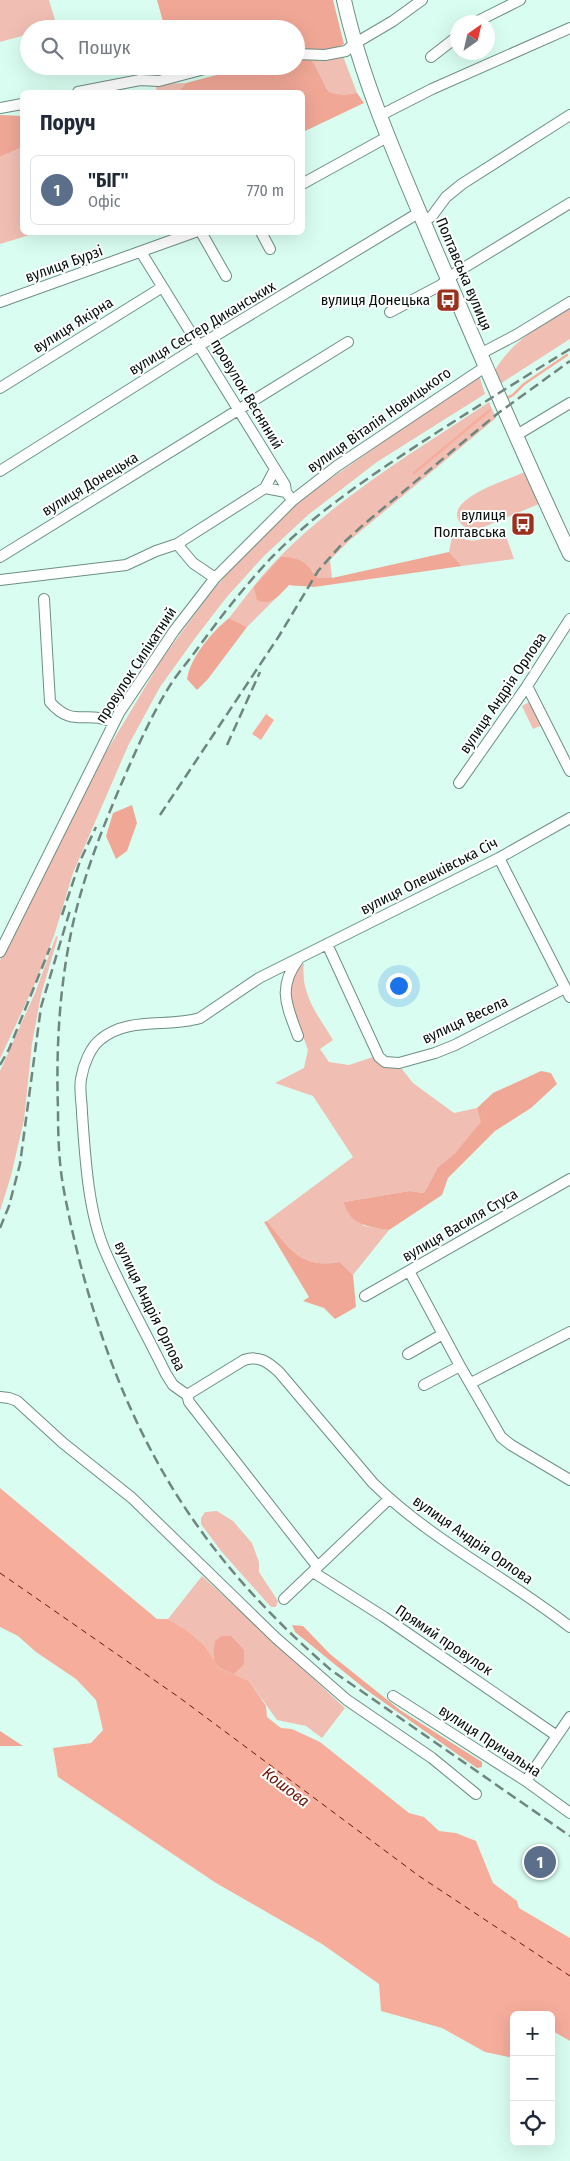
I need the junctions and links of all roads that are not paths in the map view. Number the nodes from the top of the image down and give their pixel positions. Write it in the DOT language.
graph roads {
  1 [pos="344,0"];
  2 [pos="422,0"];
  3 [pos="520,0"];
  4 [pos="490,15"];
  5 [pos="570,28"];
  6 [pos="450,42"];
  7 [pos="354,44"];
  8 [pos="305,54"];
  9 [pos="431,56"];
  10 [pos="182,75"];
  11 [pos="88,90"];
  12 [pos="20,104"];
  13 [pos="0,108"];
  14 [pos="381,115"];
  15 [pos="570,115"];
  16 [pos="389,136"];
  17 [pos="305,182"];
  18 [pos="570,203"];
  19 [pos="422,216"];
  20 [pos="187,235"];
  21 [pos="203,235"];
  22 [pos="263,235"];
  23 [pos="270,249"];
  24 [pos="141,252"];
  25 [pos="226,276"];
  26 [pos="448,279"];
  27 [pos="161,288"];
  28 [pos="0,302"];
  29 [pos="570,302"];
  30 [pos="390,312"];
  31 [pos="348,342"];
  32 [pos="200,345"];
  33 [pos="482,360"];
  34 [pos="0,388"];
  35 [pos="570,403"];
  36 [pos="240,410"];
  37 [pos="515,436"];
  38 [pos="275,470"];
  39 [pos="0,471"];
  40 [pos="265,488"];
  41 [pos="289,496"];
  42 [pos="177,544"];
  43 [pos="570,554"];
  44 [pos="0,557"];
  45 [pos="215,578"];
  46 [pos="0,580"];
  47 [pos="44,599"];
  48 [pos="570,619"];
  49 [pos="527,686"];
  50 [pos="114,723"];
  51 [pos="570,771"];
  52 [pos="460,783"];
  53 [pos="570,818"];
  54 [pos="499,858"];
  55 [pos="327,944"];
  56 [pos="0,952"];
  57 [pos="300,958"];
  58 [pos="568,992"];
  59 [pos="298,1036"];
  60 [pos="570,1179"];
  61 [pos="409,1271"];
  62 [pos="365,1296"];
  63 [pos="570,1332"];
  64 [pos="442,1334"];
  65 [pos="408,1354"];
  66 [pos="460,1366"];
  67 [pos="471,1383"];
  68 [pos="424,1385"];
  69 [pos="187,1395"];
  70 [pos="0,1397"];
  71 [pos="570,1480"];
  72 [pos="389,1499"];
  73 [pos="315,1569"];
  74 [pos="284,1599"];
  75 [pos="570,1627"];
  76 [pos="392,1696"];
  77 [pos="570,1717"];
  78 [pos="559,1734"];
  79 [pos="570,1738"];
  80 [pos="526,1781"];
  81 [pos="476,1794"];
  82 [pos="570,1813"];
  1 -- 7 [label="main road, Полтавська вулиця"];
  2 -- 7 [label="street"];
  3 -- 4 [label="street"];
  5 -- 14 [label="street"];
  6 -- 9 [label="street"];
  7 -- 8 [label="street"];
  7 -- 14 [label="main road, Полтавська вулиця"];
  10 -- 11 [label="street"];
  12 -- 13 [label="street"];
  14 -- 16 [label="main road, Полтавська вулиця"];
  15 -- 19 [label="street, вулиця Сестер Диканських"];
  16 -- 17 [label="street"];
  16 -- 19 [label="main road, Полтавська вулиця"];
  18 -- 26 [label="street"];
  19 -- 26 [label="main road, Полтавська вулиця"];
  19 -- 32 [label="street, вулиця Сестер Диканських"];
  20 -- 24 [label="street, вулиця Бурзі"];
  21 -- 25 [label="street"];
  22 -- 23 [label="street"];
  24 -- 27 [label="street, провулок Весняний"];
  24 -- 28 [label="street, вулиця Бурзі"];
  26 -- 30 [label="street"];
  26 -- 33 [label="main road, Полтавська вулиця"];
  27 -- 32 [label="street, провулок Весняний"];
  27 -- 34 [label="street, вулиця Якірна"];
  29 -- 33 [label="street, вулиця Віталія Новицького"];
  31 -- 36 [label="street, вулиця Донецька"];
  32 -- 36 [label="street, провулок Весняний"];
  32 -- 39 [label="street, вулиця Сестер Диканських"];
  33 -- 37 [label="main road, Полтавська вулиця"];
  33 -- 41 [label="street, вулиця Віталія Новицького"];
  35 -- 37 [label="street"];
  36 -- 38 [label="street, провулок Весняний"];
  36 -- 44 [label="street, вулиця Донецька"];
  37 -- 43 [label="main road, Полтавська вулиця"];
  38 -- 40 [label="street"];
  38 -- 41 [label="street, провулок Весняний"];
  40 -- 41 [label="street"];
  40 -- 42 [label="street"];
  41 -- 45 [label="street, провулок Силікатний"];
  42 -- 45 [label="street"];
  42 -- 46 [label="street"];
  45 -- 50 [label="street, провулок Силікатний"];
  47 -- 50 [label="street"];
  48 -- 49 [label="street, вулиця Андрія Орлова"];
  49 -- 51 [label="street"];
  49 -- 52 [label="street, вулиця Андрія Орлова"];
  50 -- 56 [label="street, провулок Силікатний"];
  53 -- 54 [label="street, вулиця Олешківська Січ"];
  54 -- 55 [label="street, вулиця Олешківська Січ"];
  54 -- 58 [label="street"];
  55 -- 57 [label="street, вулиця Олешківська Січ"];
  55 -- 58 [label="street, вулиця Весела"];
  57 -- 59 [label="street"];
  57 -- 69 [label="street, вулиця Андрія Орлова"];
  60 -- 61 [label="street, вулиця Василя Стуса"];
  61 -- 62 [label="street, вулиця Василя Стуса"];
  61 -- 64 [label="street"];
  63 -- 67 [label="street"];
  64 -- 65 [label="street"];
  64 -- 66 [label="street"];
  66 -- 67 [label="street"];
  66 -- 68 [label="street"];
  67 -- 71 [label="street"];
  69 -- 72 [label="street, вулиця Андрія Орлова"];
  69 -- 73 [label="street, Прямий провулок"];
  70 -- 81 [label="street"];
  72 -- 73 [label="street"];
  72 -- 75 [label="street, вулиця Андрія Орлова"];
  73 -- 74 [label="street"];
  73 -- 78 [label="street, Прямий провулок"];
  76 -- 80 [label="street, вулиця Причальна"];
  77 -- 78 [label="street"];
  78 -- 79 [label="street, Прямий провулок"];
  78 -- 80 [label="street"];
  80 -- 82 [label="street, вулиця Причальна"];
}
